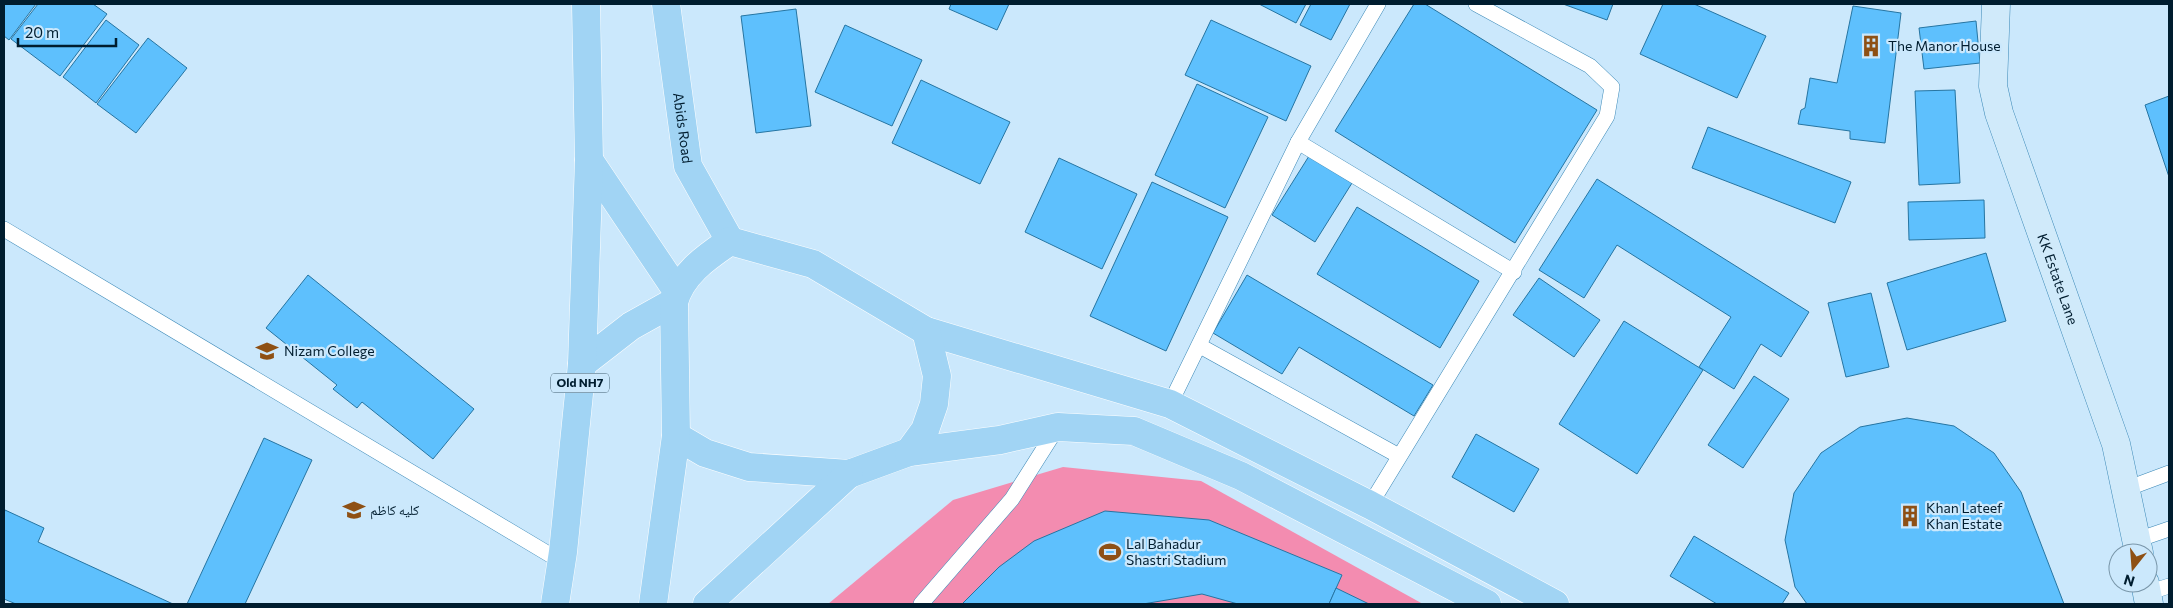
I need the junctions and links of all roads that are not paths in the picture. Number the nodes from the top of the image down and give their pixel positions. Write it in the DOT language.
graph roads {
  1 [pos="586,4"];
  2 [pos="666,4"];
  3 [pos="1378,4"];
  4 [pos="1476,4"];
  5 [pos="1996,4"];
  6 [pos="1298,142"];
  7 [pos="589,160"];
  8 [pos="4,229"];
  9 [pos="730,241"];
  10 [pos="1514,272"];
  11 [pos="675,296"];
  12 [pos="926,331"];
  13 [pos="1200,346"];
  14 [pos="582,364"];
  15 [pos="1170,404"];
  16 [pos="1058,427"];
  17 [pos="676,436"];
  18 [pos="909,452"];
  19 [pos="1399,456"];
  20 [pos="2169,472"];
  21 [pos="849,474"];
  22 [pos="2126,489"];
  23 [pos="1370,505"];
  24 [pos="2169,529"];
  25 [pos="2137,543"];
  26 [pos="2143,543"];
  27 [pos="562,562"];
  28 [pos="555,604"];
  29 [pos="653,604"];
  30 [pos="708,604"];
  31 [pos="921,604"];
  32 [pos="1487,604"];
  33 [pos="1555,604"];
  1 -- 7 [label="main road, Old NH7"];
  2 -- 9 [label="main road, Abids Road"];
  3 -- 6 [label="lane"];
  4 -- 10 [label="lane"];
  5 -- 22 [label="main road, KK Estate Lane"];
  6 -- 10 [label="lane"];
  6 -- 13 [label="lane"];
  7 -- 11 [label="main road"];
  7 -- 14 [label="main road, Old NH7"];
  8 -- 27 [label="lane"];
  9 -- 11 [label="main road"];
  9 -- 12 [label="main road"];
  10 -- 19 [label="lane"];
  11 -- 14 [label="main road"];
  11 -- 17 [label="main road"];
  12 -- 15 [label="main road"];
  12 -- 18 [label="main road"];
  13 -- 15 [label="lane"];
  13 -- 19 [label="lane"];
  14 -- 27 [label="main road, Old NH7"];
  15 -- 23 [label="main road"];
  16 -- 18 [label="main road"];
  16 -- 31 [label="lane"];
  16 -- 32 [label="main road"];
  17 -- 21 [label="main road"];
  17 -- 29 [label="main road"];
  18 -- 21 [label="main road"];
  19 -- 23 [label="lane"];
  20 -- 22 [label="lane"];
  21 -- 30 [label="main road"];
  22 -- 25 [label="main road, KK Estate Lane"];
  23 -- 33 [label="main road"];
  24 -- 26 [label="lane"];
  27 -- 28 [label="main road, Old NH7"];
}
